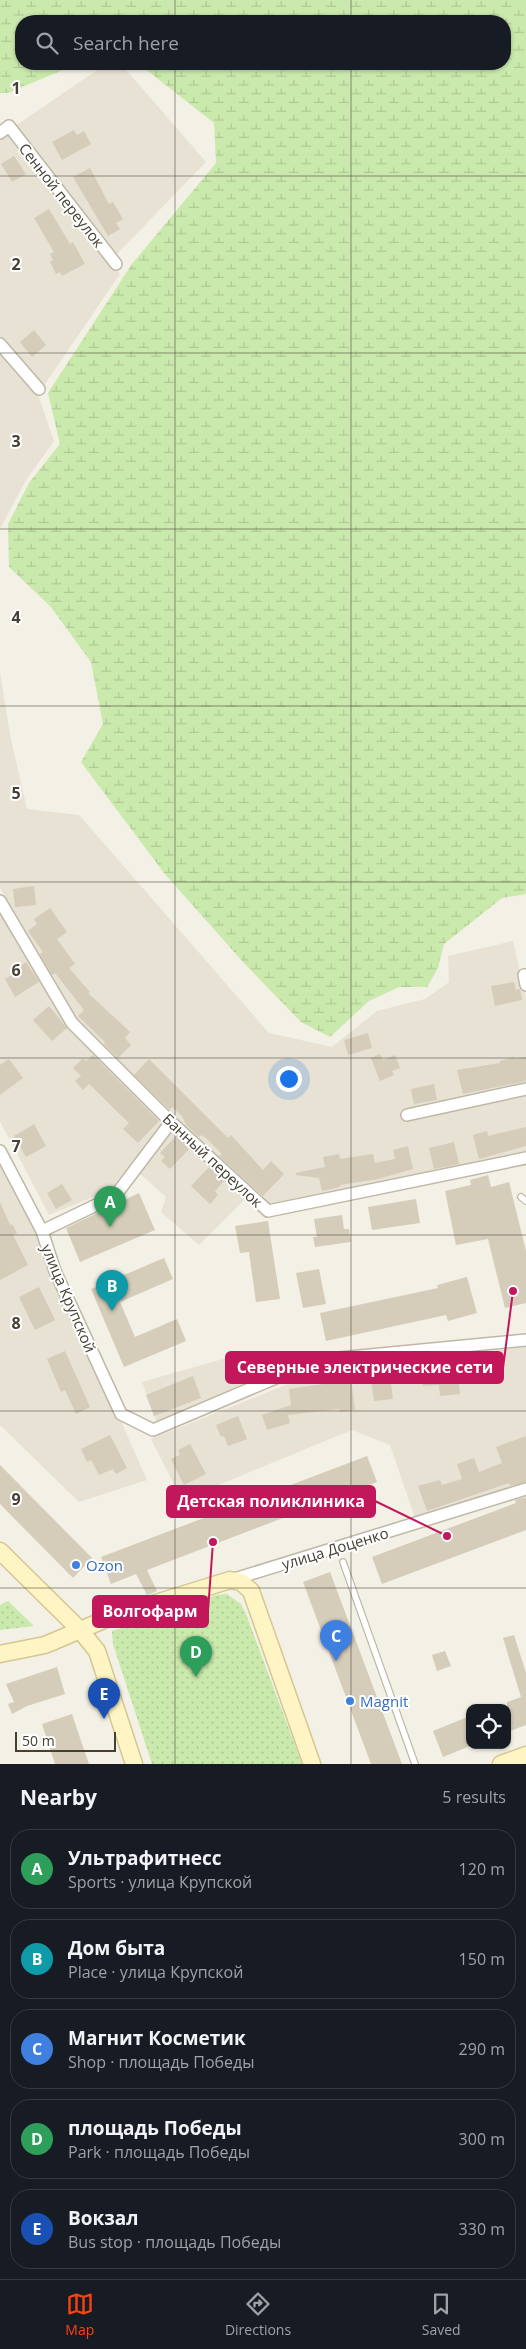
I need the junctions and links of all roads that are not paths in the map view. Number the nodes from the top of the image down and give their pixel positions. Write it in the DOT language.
graph roads {
  1 [pos="4,130"];
  2 [pos="116,264"];
  3 [pos="0,344"];
  4 [pos="39,389"];
  5 [pos="0,900"];
  6 [pos="526,1089"];
  7 [pos="407,1116"];
  8 [pos="171,1122"];
  9 [pos="0,1151"];
  10 [pos="526,1158"];
  11 [pos="521,1196"];
  12 [pos="526,1201"];
  13 [pos="42,1231"];
  14 [pos="526,1340"];
  15 [pos="526,1489"];
  16 [pos="0,1551"];
  17 [pos="343,1562"];
  18 [pos="230,1580"];
  19 [pos="80,1630"];
  20 [pos="0,1654"];
  21 [pos="526,1755"];
  22 [pos="134,1764"];
  23 [pos="312,1764"];
  24 [pos="415,1764"];
  25 [pos="501,1764"];
  1 -- 2 [label="street, Сенной переулок"];
  3 -- 4 [label="street"];
  5 -- 8 [label="street, Банный переулок"];
  6 -- 7 [label="street"];
  8 -- 10 [label="street, Банный переулок"];
  8 -- 13 [label="street"];
  9 -- 13 [label="street, улица Крупской"];
  11 -- 12 [label="lane"];
  13 -- 14 [label="street, улица Крупской"];
  15 -- 18 [label="street, улица Доценко"];
  16 -- 19 [label="main road"];
  17 -- 24 [label="lane"];
  18 -- 19 [label="main road"];
  18 -- 23 [label="main road"];
  19 -- 20 [label="main road"];
  19 -- 22 [label="main road"];
  21 -- 25 [label="main road"];
}
